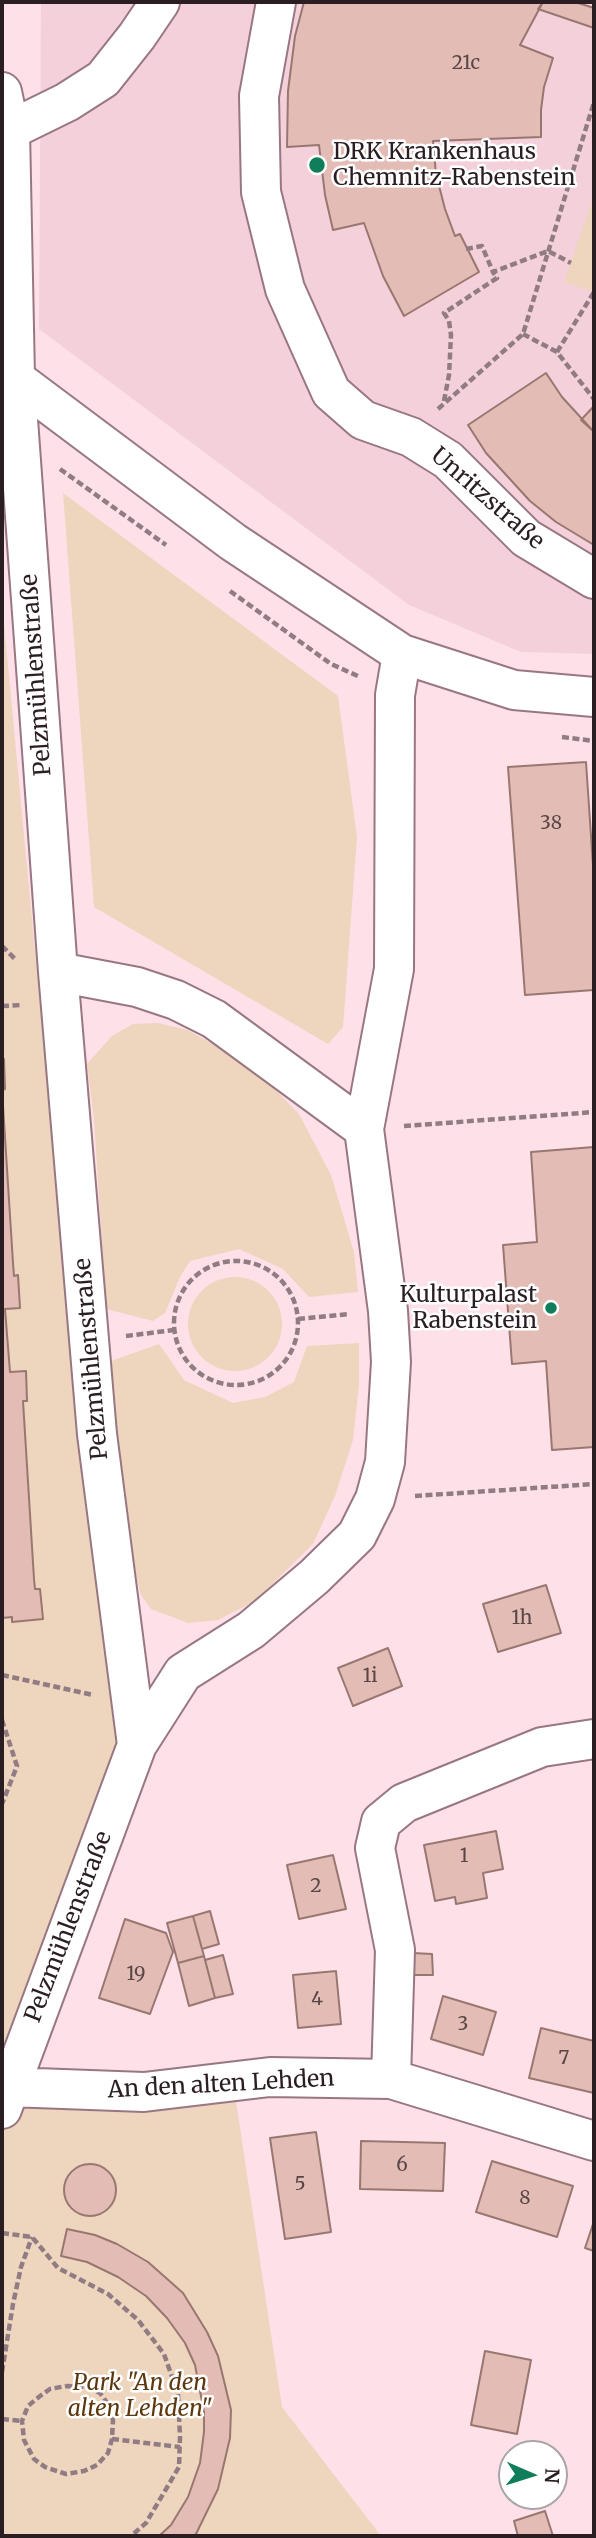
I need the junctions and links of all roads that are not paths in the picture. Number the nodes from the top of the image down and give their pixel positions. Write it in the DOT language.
graph roads {
  1 [pos="160,2"];
  2 [pos="276,2"];
  3 [pos="2,92"];
  4 [pos="10,130"];
  5 [pos="8,373"];
  6 [pos="594,579"];
  7 [pos="402,654"];
  8 [pos="594,697"];
  9 [pos="58,972"];
  10 [pos="364,1129"];
  11 [pos="594,1739"];
  12 [pos="137,1745"];
  13 [pos="391,2079"];
  14 [pos="5,2098"];
  15 [pos="594,2141"];
  1 -- 4 [label="street"];
  2 -- 6 [label="street, Unritzstraße"];
  3 -- 4 [label="street, Pelzmühlenstraße"];
  4 -- 5 [label="street, Pelzmühlenstraße"];
  5 -- 7 [label="street"];
  5 -- 9 [label="street, Pelzmühlenstraße"];
  7 -- 8 [label="street"];
  7 -- 10 [label="street, Pelzmühlenstraße"];
  9 -- 10 [label="street"];
  9 -- 12 [label="street, Pelzmühlenstraße"];
  10 -- 12 [label="street, Pelzmühlenstraße"];
  11 -- 13 [label="street"];
  12 -- 14 [label="street, Pelzmühlenstraße"];
  13 -- 14 [label="street, An den alten Lehden"];
  13 -- 15 [label="street, An den alten Lehden"];
}
